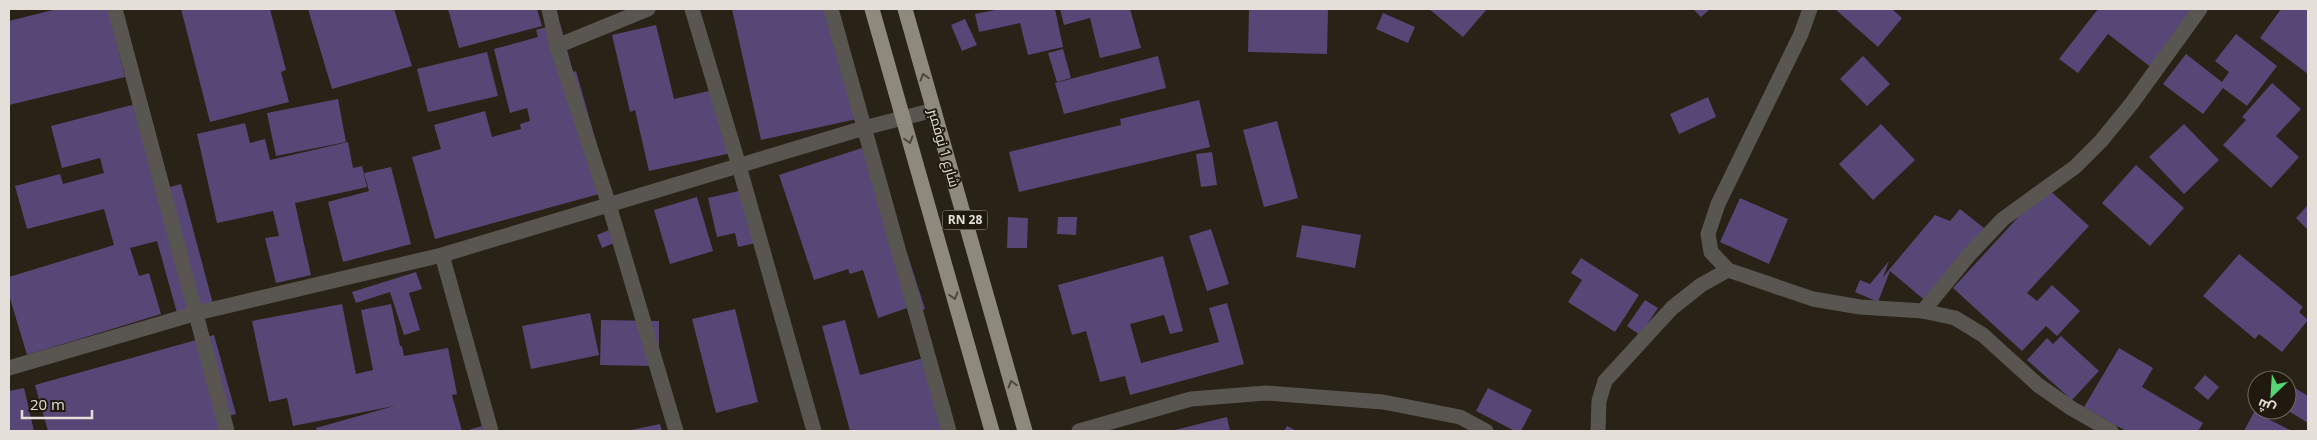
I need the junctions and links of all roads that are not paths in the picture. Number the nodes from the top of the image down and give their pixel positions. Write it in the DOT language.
graph roads {
  1 [pos="116,9"];
  2 [pos="549,9"];
  3 [pos="648,9"];
  4 [pos="692,9"];
  5 [pos="831,9"];
  6 [pos="872,9"];
  7 [pos="905,9"];
  8 [pos="1810,9"];
  9 [pos="2200,9"];
  10 [pos="558,46"];
  11 [pos="934,110"];
  12 [pos="903,117"];
  13 [pos="864,128"];
  14 [pos="739,166"];
  15 [pos="609,205"];
  16 [pos="442,255"];
  17 [pos="1728,270"];
  18 [pos="1923,311"];
  19 [pos="197,313"];
  20 [pos="9,368"];
  21 [pos="228,431"];
  22 [pos="491,431"];
  23 [pos="676,431"];
  24 [pos="814,431"];
  25 [pos="950,431"];
  26 [pos="992,431"];
  27 [pos="1025,431"];
  28 [pos="1079,431"];
  29 [pos="1486,431"];
  30 [pos="1598,431"];
  31 [pos="2111,431"];
  1 -- 19 [label="street"];
  2 -- 10 [label="street"];
  3 -- 10 [label="street"];
  4 -- 14 [label="street"];
  5 -- 13 [label="street"];
  6 -- 12 [label="main road, RN 28"];
  11 -- 7 [label="main road, شارع 1 نوفمبر / RN 28, one-way"];
  8 -- 17 [label="street"];
  9 -- 18 [label="street"];
  10 -- 15 [label="street"];
  11 -- 12 [label="street"];
  27 -- 11 [label="main road, شارع 1 نوفمبر / RN 28, one-way"];
  12 -- 13 [label="street"];
  12 -- 26 [label="main road, RN 28, one-way"];
  13 -- 14 [label="street"];
  13 -- 25 [label="street"];
  14 -- 15 [label="street"];
  14 -- 24 [label="street"];
  15 -- 16 [label="street"];
  15 -- 23 [label="street"];
  16 -- 19 [label="street"];
  16 -- 22 [label="street"];
  17 -- 18 [label="street"];
  17 -- 30 [label="street"];
  18 -- 31 [label="street"];
  19 -- 20 [label="street"];
  19 -- 21 [label="street"];
  28 -- 29 [label="street"];
}
